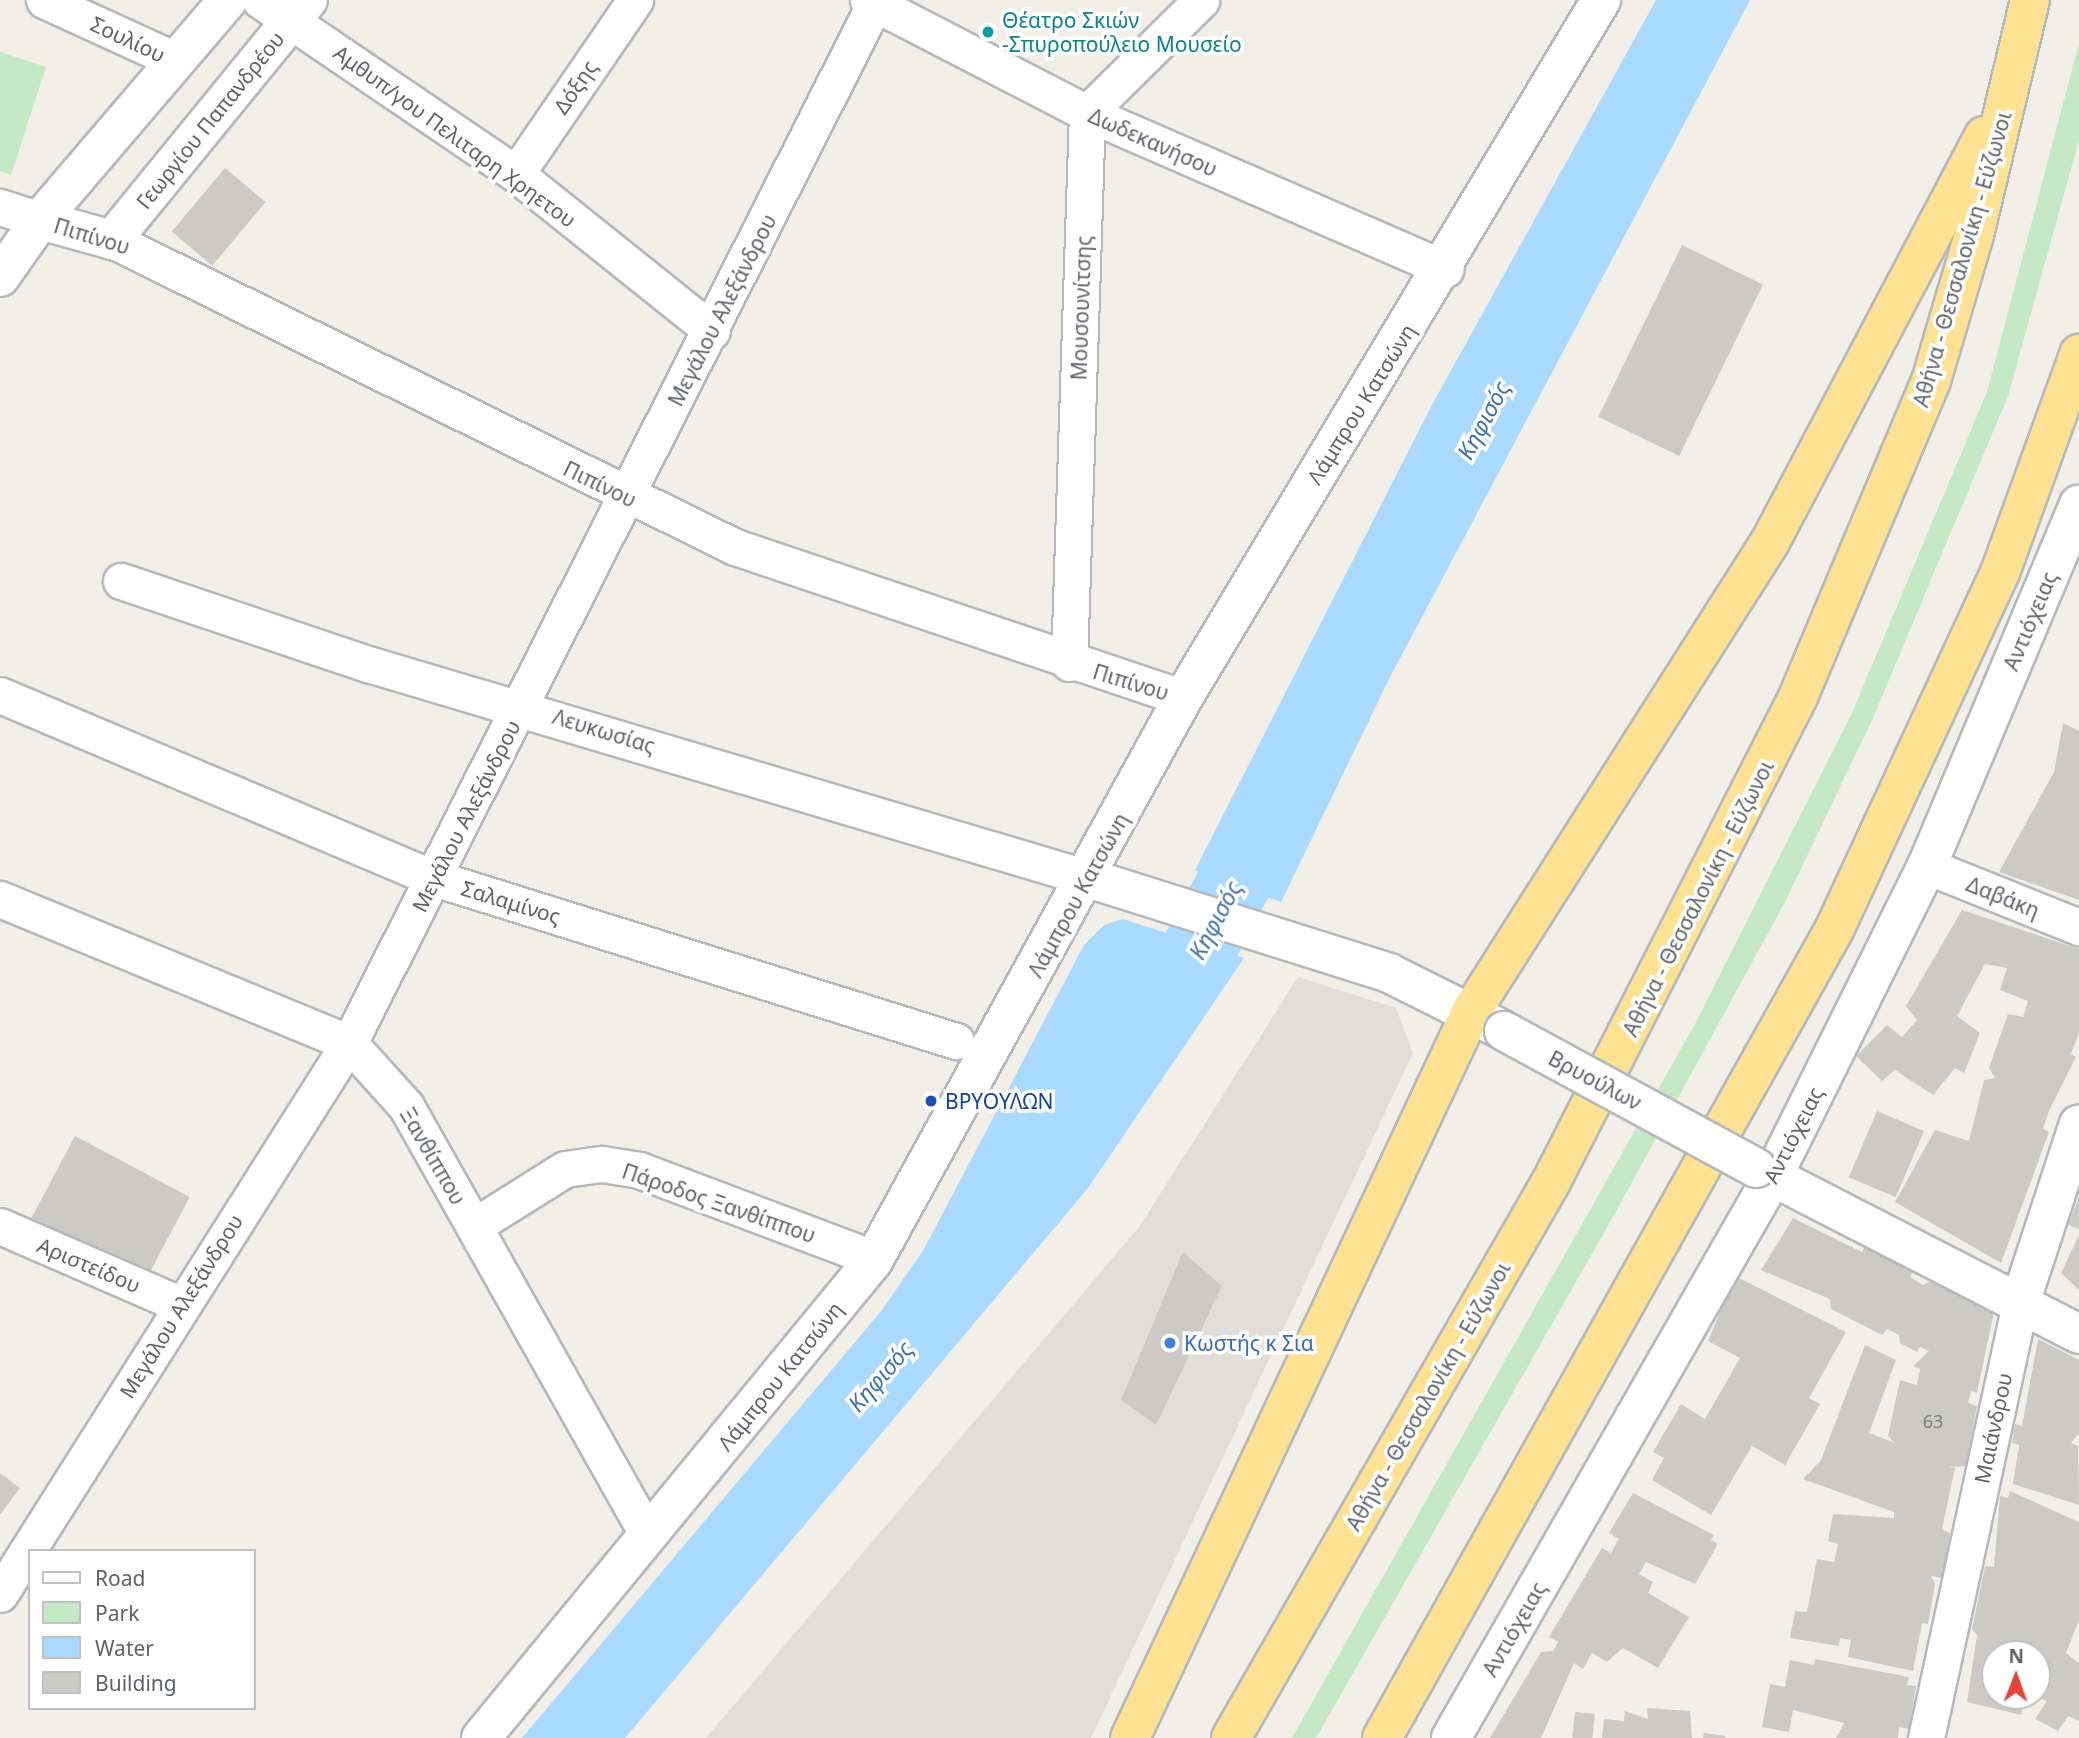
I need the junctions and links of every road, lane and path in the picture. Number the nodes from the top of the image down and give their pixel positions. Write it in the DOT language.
graph roads {
  1 [pos="44,0"];
  2 [pos="228,0"];
  3 [pos="260,0"];
  4 [pos="635,0"];
  5 [pos="2030,0"];
  6 [pos="871,2"];
  7 [pos="1188,4"];
  8 [pos="1589,4"];
  9 [pos="300,10"];
  10 [pos="174,60"];
  11 [pos="2013,82"];
  12 [pos="1087,113"];
  13 [pos="516,174"];
  14 [pos="0,207"];
  15 [pos="40,220"];
  16 [pos="112,240"];
  17 [pos="1445,269"];
  18 [pos="0,277"];
  19 [pos="712,331"];
  20 [pos="2079,354"];
  21 [pos="627,499"];
  22 [pos="2079,505"];
  23 [pos="121,581"];
  24 [pos="1069,663"];
  25 [pos="0,695"];
  26 [pos="1183,698"];
  27 [pos="522,706"];
  28 [pos="1927,866"];
  29 [pos="434,878"];
  30 [pos="1104,883"];
  31 [pos="0,899"];
  32 [pos="2079,927"];
  33 [pos="1471,1012"];
  34 [pos="957,1041"];
  35 [pos="349,1043"];
  36 [pos="2079,1124"];
  37 [pos="1764,1172"];
  38 [pos="0,1226"];
  39 [pos="474,1226"];
  40 [pos="855,1251"];
  41 [pos="2020,1303"];
  42 [pos="179,1304"];
  43 [pos="2079,1334"];
  44 [pos="648,1535"];
  45 [pos="0,1594"];
  46 [pos="481,1738"];
  47 [pos="1130,1738"];
  48 [pos="1231,1738"];
  49 [pos="1382,1738"];
  50 [pos="1451,1738"];
  51 [pos="1926,1738"];
  1 -- 10 [label="street, Σουλίου"];
  2 -- 10 [label="street"];
  3 -- 9 [label="street, Αμθυπ/γου Πελιταρη Χρηετου"];
  4 -- 13 [label="street, Δόξης"];
  5 -- 11 [label="highway, Αθήνα - Θεσσαλονίκη - Εύζωνοι"];
  6 -- 12 [label="street, Δωδεκανήσου"];
  6 -- 19 [label="street, Μεγάλου Αλεξάνδρου"];
  7 -- 12 [label="street"];
  8 -- 17 [label="street, Λάμπρου Κατσώνη"];
  9 -- 13 [label="street, Αμθυπ/γου Πελιταρη Χρηετου"];
  9 -- 16 [label="street, Γεωργίου Παπανδρέου"];
  10 -- 15 [label="street"];
  11 -- 33 [label="highway"];
  11 -- 48 [label="highway, Αθήνα - Θεσσαλονίκη - Εύζωνοι"];
  12 -- 17 [label="street, Δωδεκανήσου"];
  12 -- 24 [label="street, Μουσουνίτσης"];
  13 -- 19 [label="street, Αμθυπ/γου Πελιταρη Χρηετου"];
  14 -- 15 [label="street"];
  15 -- 16 [label="street, Πιπίνου"];
  15 -- 18 [label="street"];
  16 -- 21 [label="street, Πιπίνου"];
  17 -- 26 [label="street, Λάμπρου Κατσώνη"];
  19 -- 21 [label="street, Μεγάλου Αλεξάνδρου"];
  20 -- 49 [label="highway"];
  21 -- 24 [label="street, Πιπίνου"];
  21 -- 27 [label="street, Μεγάλου Αλεξάνδρου"];
  22 -- 28 [label="street, Αντιόχειας"];
  23 -- 27 [label="street, Λευκωσίας"];
  24 -- 26 [label="street, Πιπίνου"];
  25 -- 29 [label="street, Σαλαμίνος"];
  26 -- 30 [label="street, Λάμπρου Κατσώνη"];
  27 -- 29 [label="street, Μεγάλου Αλεξάνδρου"];
  27 -- 30 [label="street, Λευκωσίας"];
  28 -- 32 [label="street, Δαβάκη"];
  28 -- 37 [label="street, Αντιόχειας"];
  29 -- 34 [label="street, Σαλαμίνος"];
  29 -- 35 [label="street, Μεγάλου Αλεξάνδρου"];
  30 -- 33 [label="street, Βρυούλων"];
  30 -- 44 [label="street, Λάμπρου Κατσώνη"];
  31 -- 35 [label="street, Ξανθίππου"];
  33 -- 37 [label="street, Βρυούλων, bridge"];
  33 -- 47 [label="highway"];
  35 -- 39 [label="street, Ξανθίππου"];
  35 -- 42 [label="street, Μεγάλου Αλεξάνδρου"];
  36 -- 41 [label="street, Μαιάνδρου"];
  37 -- 41 [label="street, Βρυούλων"];
  37 -- 50 [label="street, Αντιόχειας"];
  38 -- 42 [label="street, Αριστείδου"];
  39 -- 40 [label="street, Πάροδος Ξανθίππου"];
  39 -- 44 [label="street, Ξανθίππου"];
  41 -- 43 [label="street, Βρυούλων"];
  41 -- 51 [label="street, Μαιάνδρου"];
  42 -- 45 [label="street, Μεγάλου Αλεξάνδρου"];
  44 -- 46 [label="street, Λάμπρου Κατσώνη"];
}
